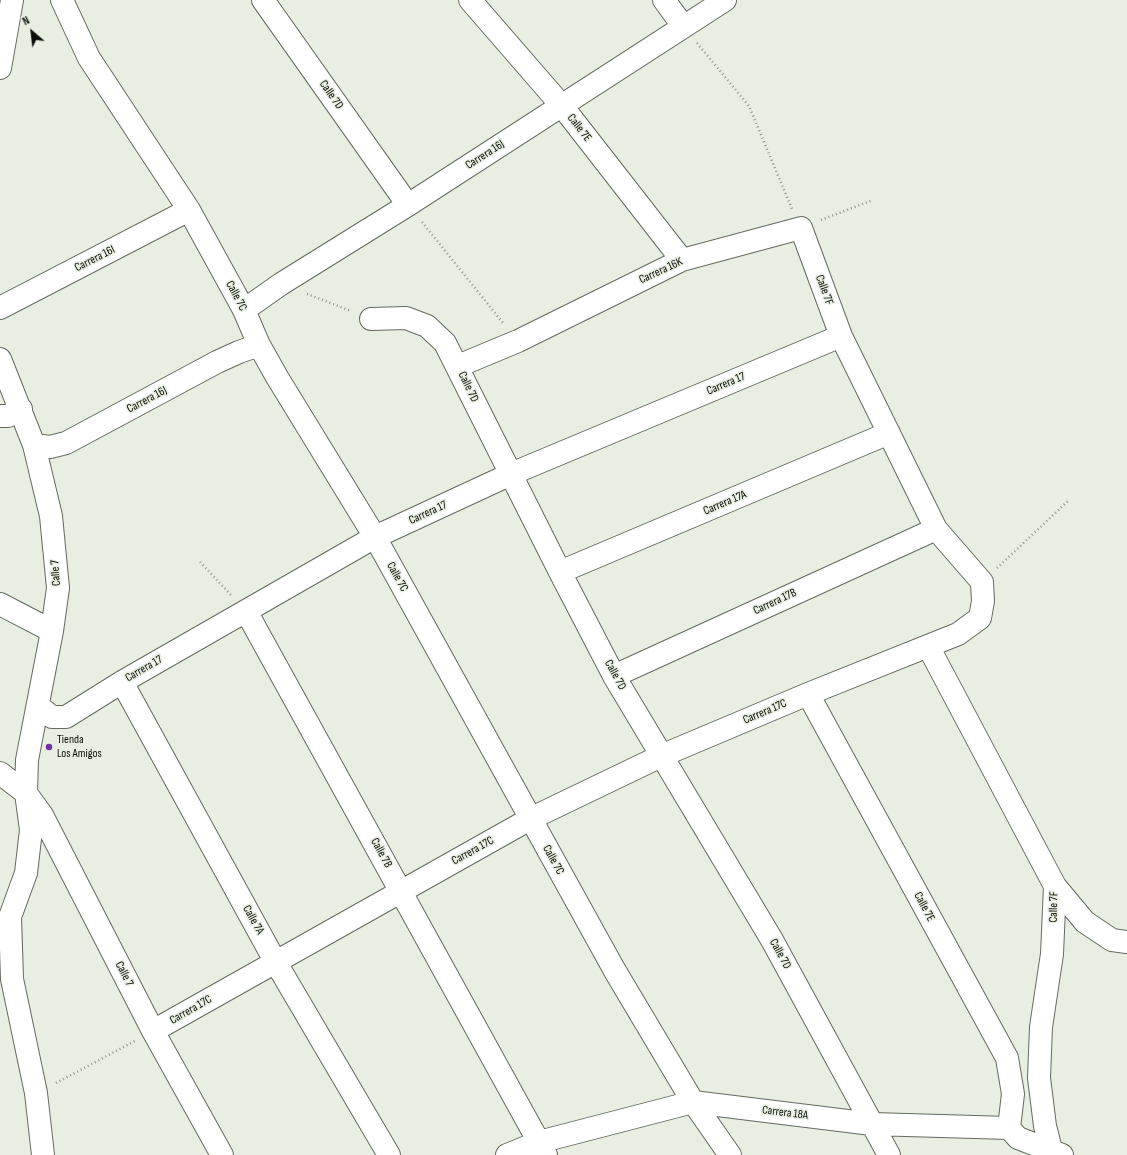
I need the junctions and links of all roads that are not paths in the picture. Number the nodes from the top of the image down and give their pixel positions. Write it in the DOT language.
graph roads {
  1 [pos="12,0"];
  2 [pos="62,0"];
  3 [pos="264,0"];
  4 [pos="664,0"];
  5 [pos="725,0"];
  6 [pos="473,1"];
  7 [pos="683,26"];
  8 [pos="0,68"];
  9 [pos="562,106"];
  10 [pos="408,205"];
  11 [pos="189,210"];
  12 [pos="801,228"];
  13 [pos="682,260"];
  14 [pos="0,308"];
  15 [pos="244,310"];
  16 [pos="371,319"];
  17 [pos="841,336"];
  18 [pos="259,345"];
  19 [pos="0,359"];
  20 [pos="458,366"];
  21 [pos="21,409"];
  22 [pos="0,416"];
  23 [pos="889,433"];
  24 [pos="34,445"];
  25 [pos="511,474"];
  26 [pos="936,529"];
  27 [pos="375,537"];
  28 [pos="560,572"];
  29 [pos="982,582"];
  30 [pos="0,604"];
  31 [pos="246,611"];
  32 [pos="52,631"];
  33 [pos="928,646"];
  34 [pos="614,676"];
  35 [pos="122,682"];
  36 [pos="808,694"];
  37 [pos="38,706"];
  38 [pos="661,756"];
  39 [pos="0,773"];
  40 [pos="26,793"];
  41 [pos="530,819"];
  42 [pos="1055,886"];
  43 [pos="402,891"];
  44 [pos="5,917"];
  45 [pos="1127,942"];
  46 [pos="276,961"];
  47 [pos="153,1031"];
  48 [pos="693,1102"];
  49 [pos="872,1124"];
  50 [pos="1010,1128"];
  51 [pos="543,1149"];
  52 [pos="1056,1152"];
  53 [pos="43,1155"];
  54 [pos="222,1155"];
  55 [pos="389,1155"];
  56 [pos="507,1155"];
  57 [pos="730,1155"];
  58 [pos="889,1155"];
  1 -- 8 [label="street"];
  2 -- 11 [label="street, Calle 7C"];
  3 -- 10 [label="street, Calle 7D"];
  4 -- 7 [label="street"];
  5 -- 7 [label="street, Carrera 16J"];
  6 -- 9 [label="street, Calle 7E"];
  7 -- 9 [label="street, Carrera 16J"];
  9 -- 10 [label="street, Carrera 16J"];
  9 -- 13 [label="street, Calle 7E"];
  10 -- 15 [label="street, Carrera 16J"];
  11 -- 14 [label="street, Carrera 16I"];
  11 -- 15 [label="street, Calle 7C"];
  12 -- 13 [label="street, Carrera 16K"];
  12 -- 17 [label="street, Calle 7F"];
  13 -- 20 [label="street, Carrera 16K"];
  15 -- 18 [label="street, Calle 7C"];
  16 -- 20 [label="street, Calle 7D"];
  17 -- 23 [label="street, Calle 7F"];
  17 -- 25 [label="street, Carrera 17"];
  18 -- 24 [label="street, Carrera 16J"];
  18 -- 27 [label="street, Calle 7C"];
  19 -- 21 [label="street, Calle 7"];
  20 -- 25 [label="street, Calle 7D"];
  21 -- 22 [label="street"];
  21 -- 24 [label="street, Calle 7"];
  23 -- 26 [label="street, Calle 7F"];
  23 -- 28 [label="street, Carrera 17A"];
  24 -- 32 [label="street, Calle 7"];
  25 -- 27 [label="street, Carrera 17"];
  25 -- 28 [label="street, Calle 7D"];
  26 -- 29 [label="street, Calle 7F"];
  26 -- 34 [label="street, Carrera 17B"];
  27 -- 31 [label="street, Carrera 17"];
  27 -- 41 [label="street, Calle 7C"];
  28 -- 34 [label="street, Calle 7D"];
  29 -- 33 [label="street, Carrera 17C"];
  30 -- 32 [label="street"];
  31 -- 35 [label="street, Carrera 17"];
  31 -- 43 [label="street, Calle 7B"];
  32 -- 37 [label="street, Calle 7"];
  33 -- 36 [label="street, Carrera 17C"];
  33 -- 42 [label="street, Calle 7F"];
  34 -- 38 [label="street, Calle 7D"];
  35 -- 37 [label="street, Carrera 17"];
  35 -- 46 [label="street, Calle 7A"];
  36 -- 38 [label="street, Carrera 17C"];
  36 -- 50 [label="street, Calle 7E"];
  37 -- 40 [label="street, Calle 7"];
  38 -- 41 [label="street, Carrera 17C"];
  38 -- 49 [label="street, Calle 7D"];
  39 -- 40 [label="street"];
  40 -- 44 [label="street, Calle 7"];
  40 -- 47 [label="street, Calle 7"];
  41 -- 43 [label="street, Carrera 17C"];
  41 -- 48 [label="street, Calle 7C"];
  42 -- 45 [label="street"];
  42 -- 52 [label="street, Calle 7F"];
  43 -- 46 [label="street, Carrera 17C"];
  43 -- 51 [label="street, Calle 7B"];
  44 -- 53 [label="street, Calle 7"];
  46 -- 47 [label="street, Carrera 17C"];
  46 -- 55 [label="street, Calle 7A"];
  47 -- 54 [label="street, Calle 7"];
  48 -- 49 [label="street, Carrera 18A"];
  48 -- 51 [label="street, Carrera 18A"];
  48 -- 57 [label="street, Calle 7C"];
  49 -- 50 [label="street, Carrera 18A"];
  49 -- 58 [label="street, Calle 7D"];
  50 -- 52 [label="street"];
  51 -- 56 [label="street, Carrera 18A"];
}
